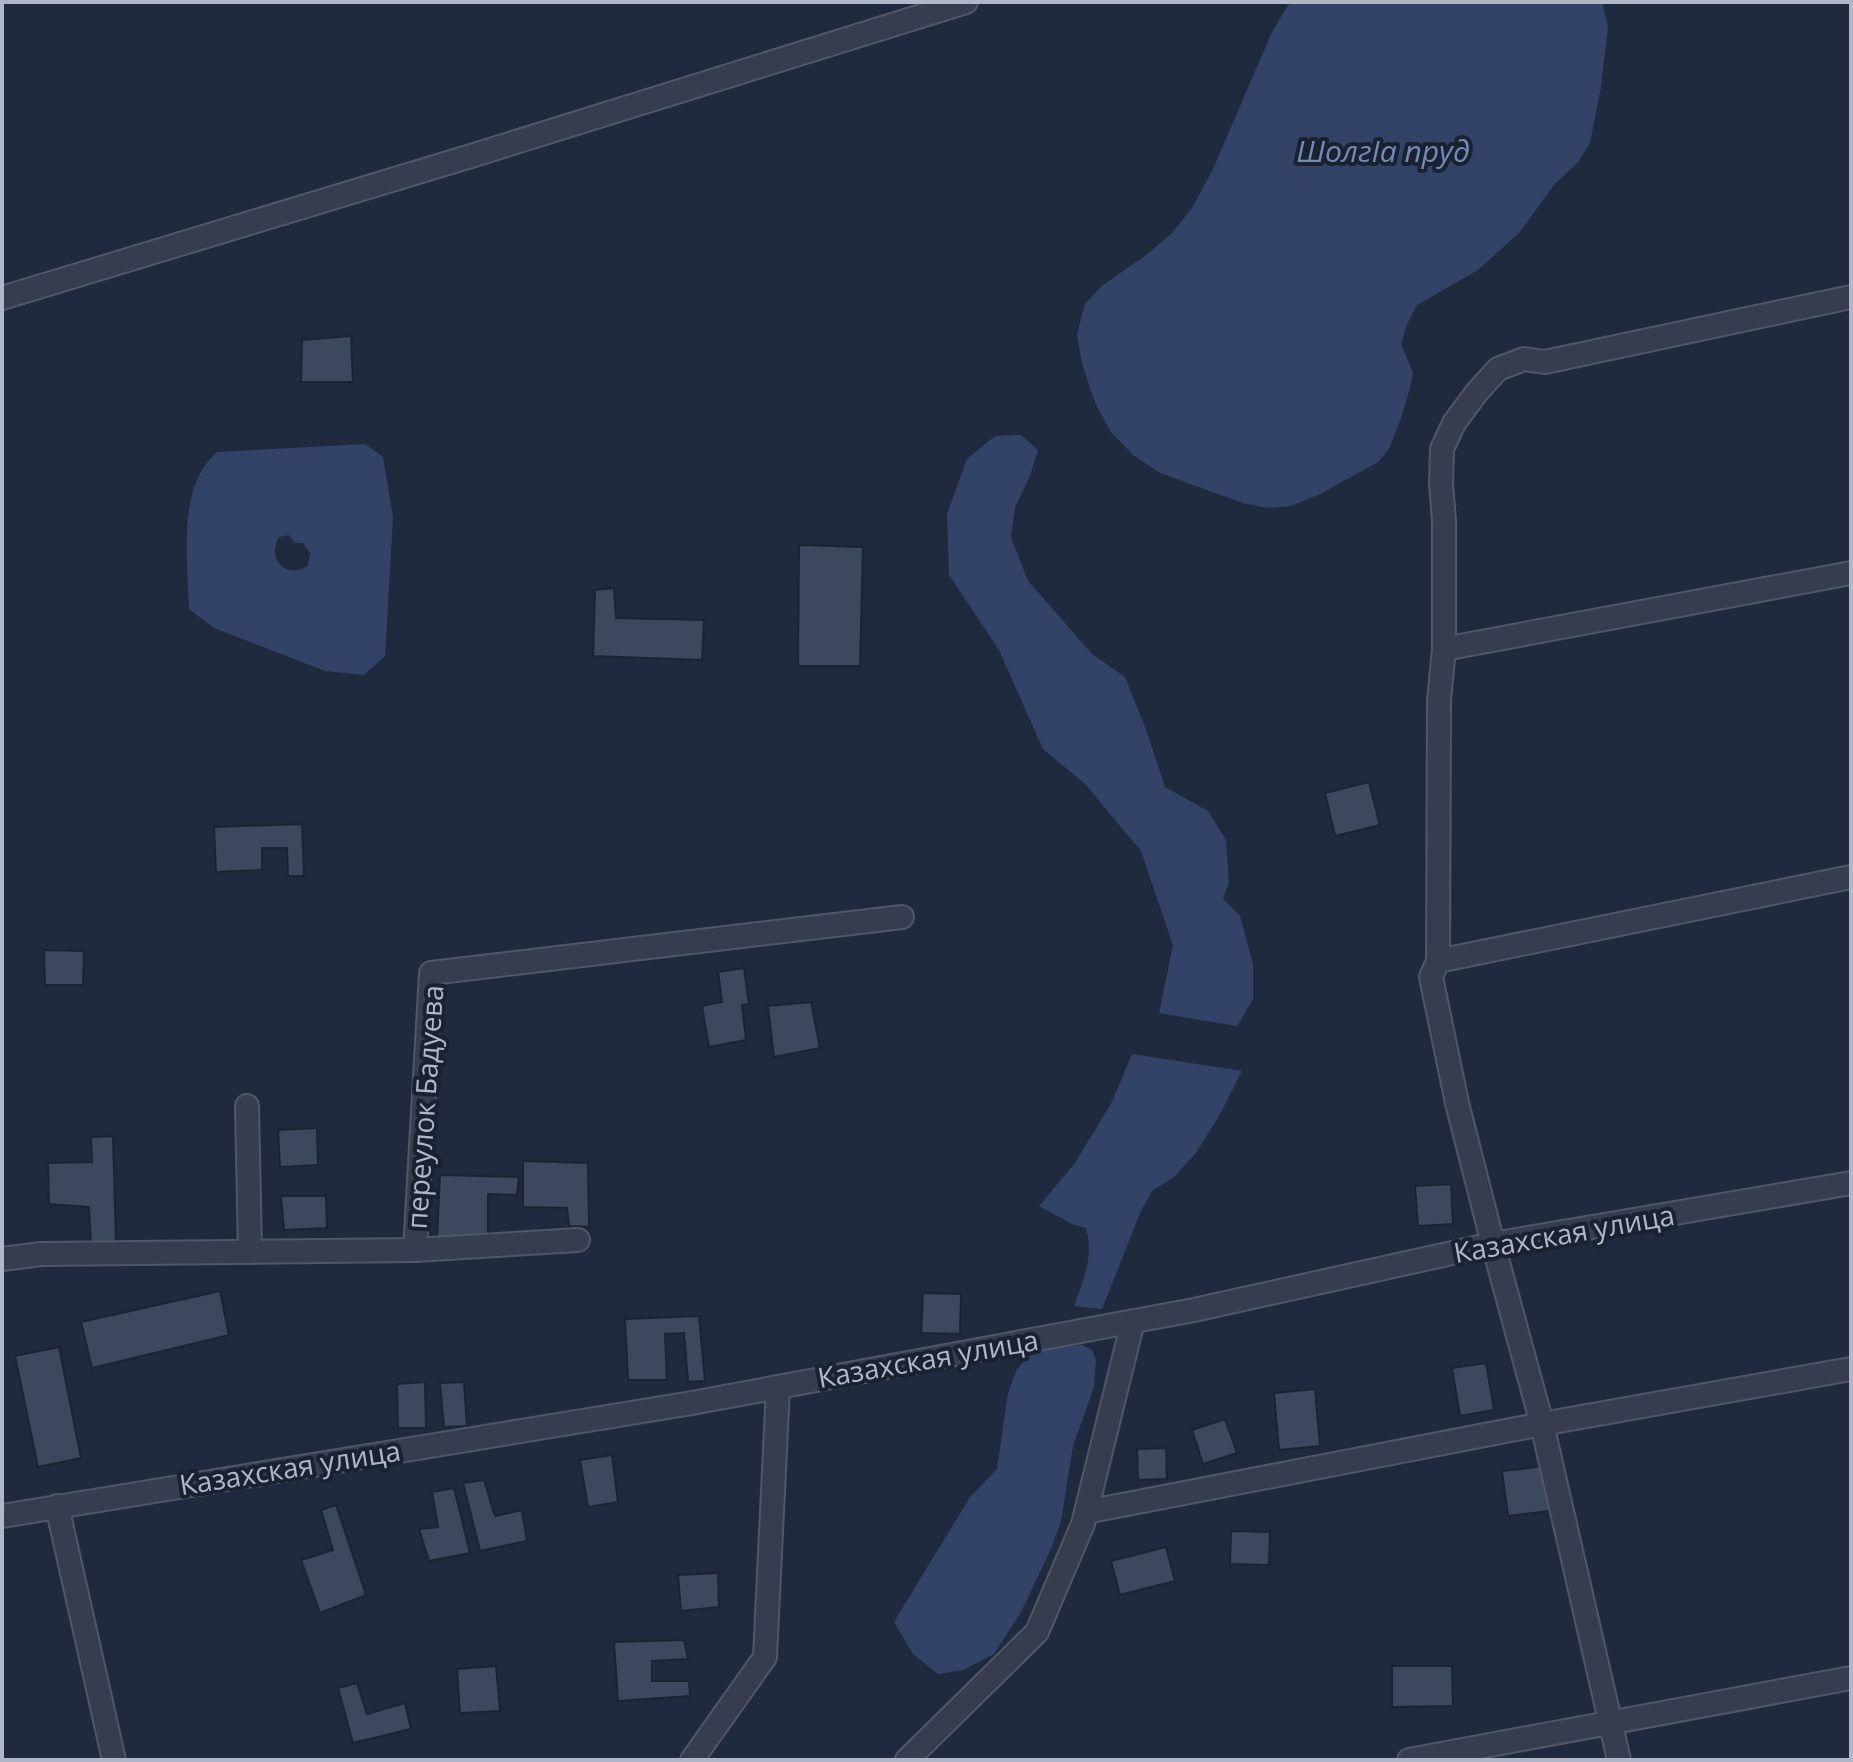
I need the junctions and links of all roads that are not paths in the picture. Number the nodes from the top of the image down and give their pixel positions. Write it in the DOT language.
graph roads {
  1 [pos="966,2"];
  2 [pos="1851,297"];
  3 [pos="2,298"];
  4 [pos="1851,573"];
  5 [pos="1444,649"];
  6 [pos="1851,877"];
  7 [pos="902,917"];
  8 [pos="1438,961"];
  9 [pos="247,1106"];
  10 [pos="1851,1183"];
  11 [pos="578,1240"];
  12 [pos="1493,1244"];
  13 [pos="415,1250"];
  14 [pos="250,1252"];
  15 [pos="2,1259"];
  16 [pos="1133,1321"];
  17 [pos="1851,1369"];
  18 [pos="778,1387"];
  19 [pos="1542,1424"];
  20 [pos="57,1506"];
  21 [pos="1086,1512"];
  22 [pos="2,1516"];
  23 [pos="1851,1678"];
  24 [pos="1611,1723"];
  25 [pos="114,1760"];
  26 [pos="692,1760"];
  27 [pos="907,1760"];
  28 [pos="1409,1760"];
  29 [pos="1619,1760"];
  1 -- 3 [label="street"];
  2 -- 5 [label="street"];
  4 -- 5 [label="street"];
  5 -- 8 [label="street"];
  6 -- 8 [label="street"];
  7 -- 13 [label="street, переулок Бадуева"];
  8 -- 12 [label="street"];
  9 -- 14 [label="street"];
  10 -- 12 [label="street, Казахская улица"];
  11 -- 13 [label="street"];
  12 -- 16 [label="street, Казахская улица"];
  12 -- 19 [label="street"];
  13 -- 14 [label="street, переулок Бадуева"];
  14 -- 15 [label="street, переулок Бадуева"];
  16 -- 18 [label="street, Казахская улица"];
  16 -- 21 [label="street"];
  17 -- 19 [label="street"];
  18 -- 20 [label="street, Казахская улица"];
  18 -- 26 [label="street"];
  19 -- 21 [label="street"];
  19 -- 24 [label="street"];
  20 -- 22 [label="street, Казахская улица"];
  20 -- 25 [label="street"];
  21 -- 27 [label="street"];
  23 -- 24 [label="street"];
  24 -- 28 [label="street"];
  24 -- 29 [label="street"];
}
